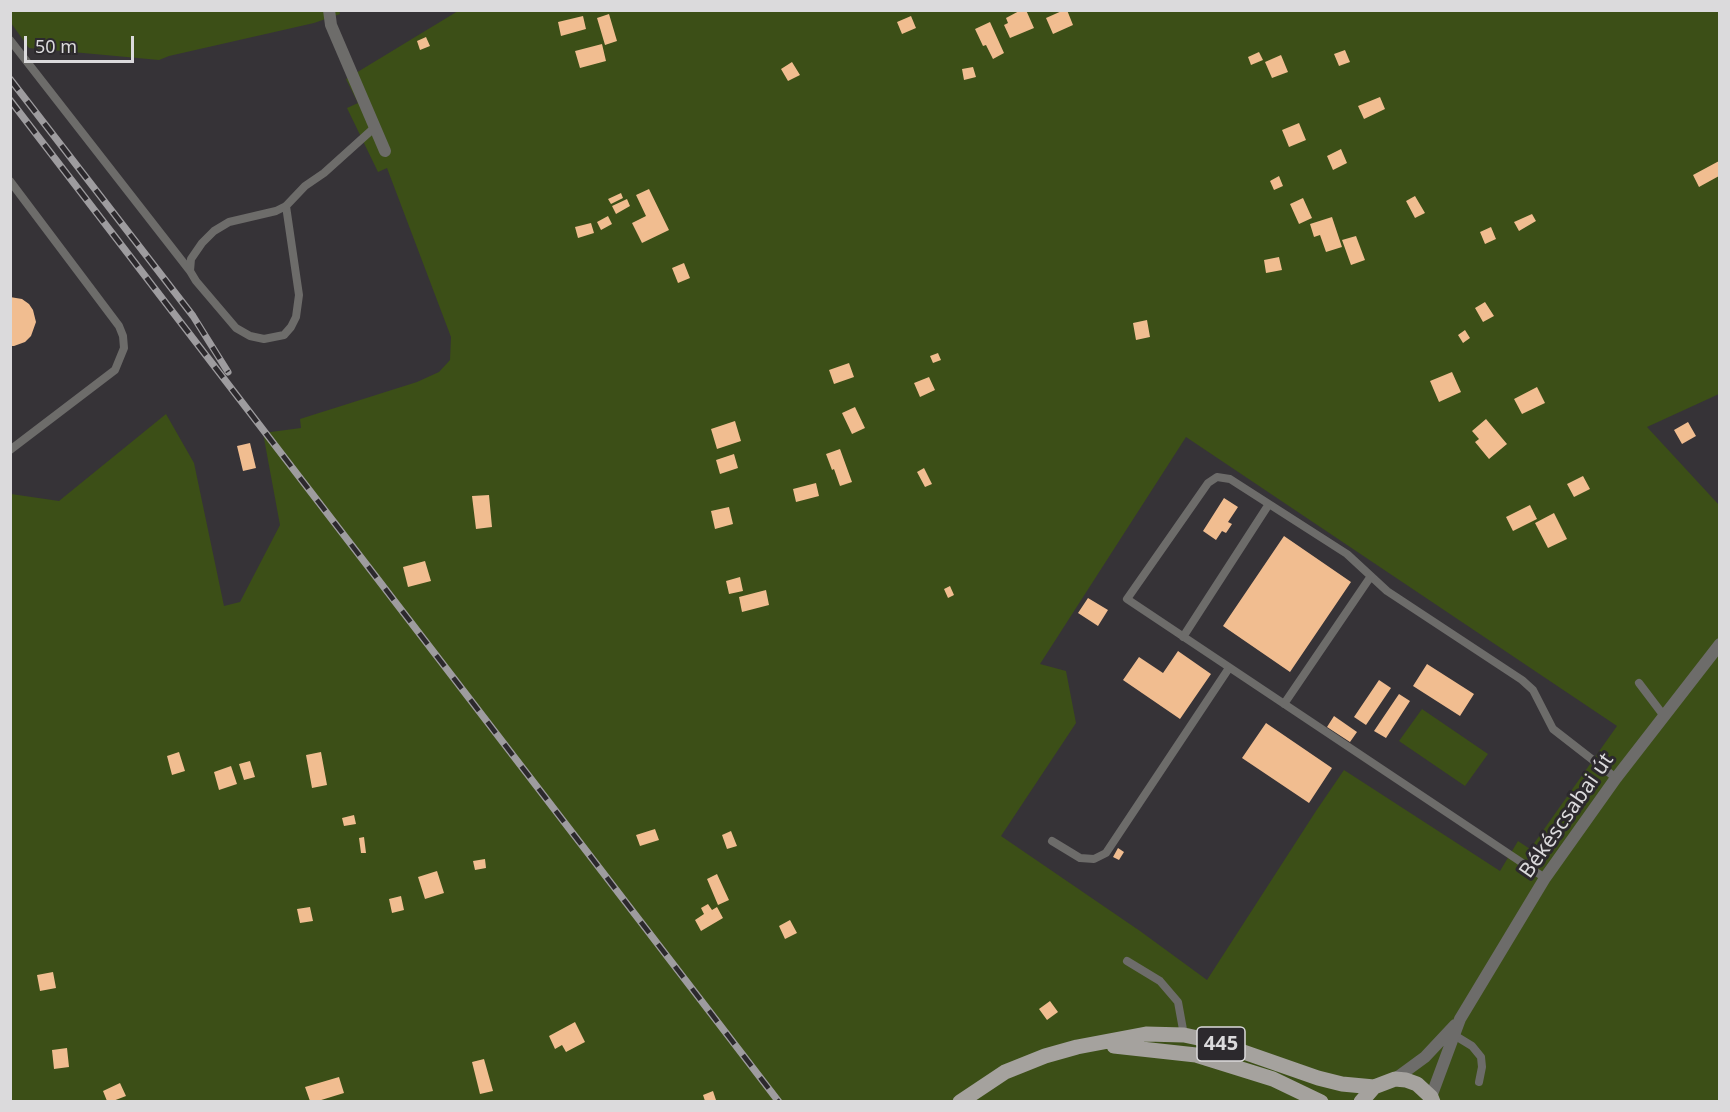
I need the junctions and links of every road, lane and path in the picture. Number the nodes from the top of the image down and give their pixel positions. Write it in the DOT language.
graph roads {
  1 [pos="329,10"];
  2 [pos="10,40"];
  3 [pos="374,128"];
  4 [pos="384,151"];
  5 [pos="10,181"];
  6 [pos="286,206"];
  7 [pos="190,271"];
  8 [pos="10,450"];
  9 [pos="1269,504"];
  10 [pos="1371,576"];
  11 [pos="1183,637"];
  12 [pos="1719,644"];
  13 [pos="1229,668"];
  14 [pos="1639,683"];
  15 [pos="1284,704"];
  16 [pos="1664,716"];
  17 [pos="1616,778"];
  18 [pos="1052,841"];
  19 [pos="1545,878"];
  20 [pos="1127,961"];
  21 [pos="1460,1019"];
  22 [pos="1184,1035"];
  23 [pos="1454,1035"];
  24 [pos="1096,1044"];
  25 [pos="1395,1079"];
  26 [pos="1479,1082"];
  27 [pos="1374,1087"];
  28 [pos="1432,1099"];
  29 [pos="1314,1100"];
  30 [pos="960,1101"];
  31 [pos="1361,1101"];
  1 -- 3 [label="street"];
  2 -- 7 [label="lane"];
  3 -- 4 [label="street"];
  3 -- 6 [label="lane"];
  5 -- 8 [label="lane"];
  6 -- 7 [label="lane"];
  6 -- 7 [label="lane"];
  9 -- 10 [label="lane"];
  9 -- 11 [label="lane"];
  9 -- 11 [label="lane"];
  10 -- 15 [label="lane"];
  10 -- 17 [label="lane"];
  11 -- 13 [label="lane"];
  12 -- 16 [label="street, Békéscsabai út"];
  13 -- 15 [label="lane"];
  13 -- 18 [label="lane"];
  14 -- 16 [label="lane"];
  15 -- 19 [label="lane"];
  16 -- 17 [label="street, Békéscsabai út"];
  17 -- 19 [label="street, Békéscsabai út"];
  19 -- 21 [label="street, Békéscsabai út"];
  20 -- 22 [label="lane"];
  21 -- 23 [label="street, Békéscsabai út"];
  21 -- 25 [label="street, Békéscsabai út"];
  22 -- 24 [label="main road, 445"];
  22 -- 27 [label="main road, 445"];
  23 -- 26 [label="lane"];
  23 -- 28 [label="street, Békéscsabai út"];
  24 -- 29 [label="main road, 445"];
  24 -- 30 [label="main road, 445"];
  25 -- 27 [label="main road, 445"];
  25 -- 28 [label="main road"];
  27 -- 31 [label="main road, 445"];
}
